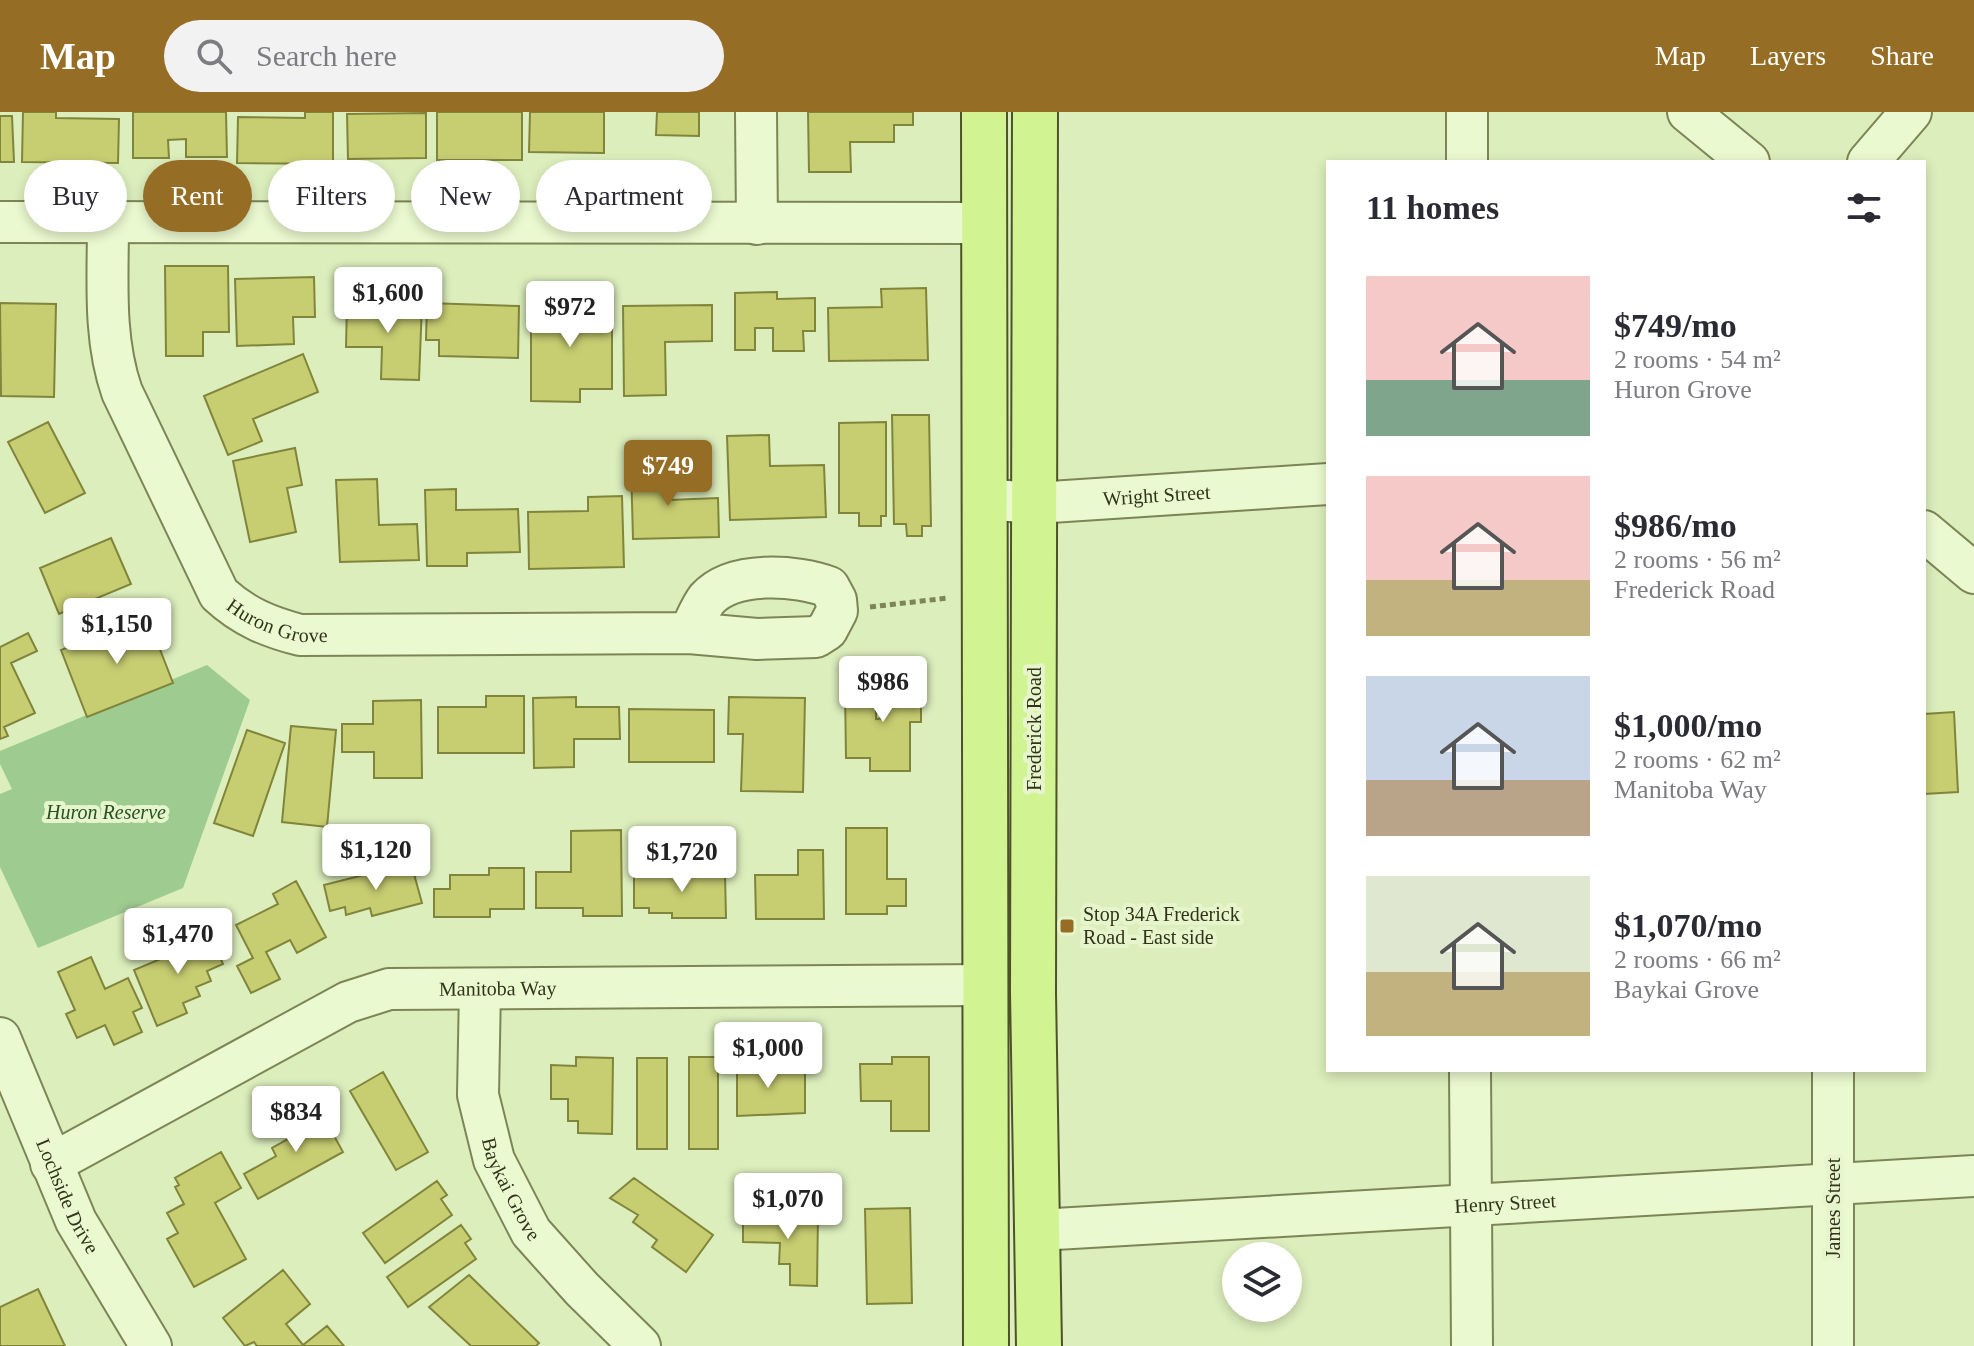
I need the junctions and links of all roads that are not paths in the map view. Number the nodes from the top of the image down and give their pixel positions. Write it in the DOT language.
graph roads {
  1 [pos="756,112"];
  2 [pos="984,112"];
  3 [pos="1035,112"];
  4 [pos="1467,112"];
  5 [pos="1688,112"];
  6 [pos="1911,112"];
  7 [pos="1467,160"];
  8 [pos="1747,160"];
  9 [pos="1870,160"];
  10 [pos="0,222"];
  11 [pos="24,222"];
  12 [pos="127,222"];
  13 [pos="985,223"];
  14 [pos="757,224"];
  15 [pos="108,232"];
  16 [pos="1326,484"];
  17 [pos="983,499"];
  18 [pos="1035,503"];
  19 [pos="1926,533"];
  20 [pos="1974,573"];
  21 [pos="689,633"];
  22 [pos="987,985"];
  23 [pos="480,989"];
  24 [pos="0,1038"];
  25 [pos="1470,1072"];
  26 [pos="1833,1072"];
  27 [pos="51,1164"];
  28 [pos="1974,1176"];
  29 [pos="1833,1184"];
  30 [pos="1471,1206"];
  31 [pos="1038,1230"];
  32 [pos="151,1346"];
  33 [pos="640,1346"];
  34 [pos="986,1346"];
  35 [pos="1039,1346"];
  36 [pos="1472,1346"];
  37 [pos="1833,1346"];
  1 -- 14 [label="street"];
  2 -- 13 [label="main road"];
  3 -- 18 [label="main road, Frederick Road"];
  4 -- 7 [label="street"];
  5 -- 8 [label="street"];
  6 -- 9 [label="street"];
  10 -- 11 [label="street"];
  12 -- 14 [label="street"];
  13 -- 14 [label="street"];
  13 -- 17 [label="main road"];
  15 -- 21 [label="street, Huron Grove"];
  16 -- 18 [label="street, Wright Street"];
  17 -- 18 [label="street, Wright Street"];
  17 -- 22 [label="main road"];
  18 -- 31 [label="main road, Frederick Road"];
  19 -- 20 [label="street"];
  21 -- 21 [label="street, Huron Grove"];
  22 -- 23 [label="street, Manitoba Way"];
  22 -- 34 [label="main road"];
  23 -- 27 [label="street, Manitoba Way"];
  23 -- 33 [label="street, Baykai Grove"];
  24 -- 27 [label="street, Lochside Drive"];
  25 -- 30 [label="street"];
  26 -- 29 [label="street, James Street"];
  27 -- 32 [label="street, Lochside Drive"];
  28 -- 29 [label="street, Henry Street"];
  29 -- 30 [label="street, Henry Street"];
  29 -- 37 [label="street, James Street"];
  30 -- 31 [label="street, Henry Street"];
  30 -- 36 [label="street"];
  31 -- 35 [label="main road, Frederick Road"];
}
